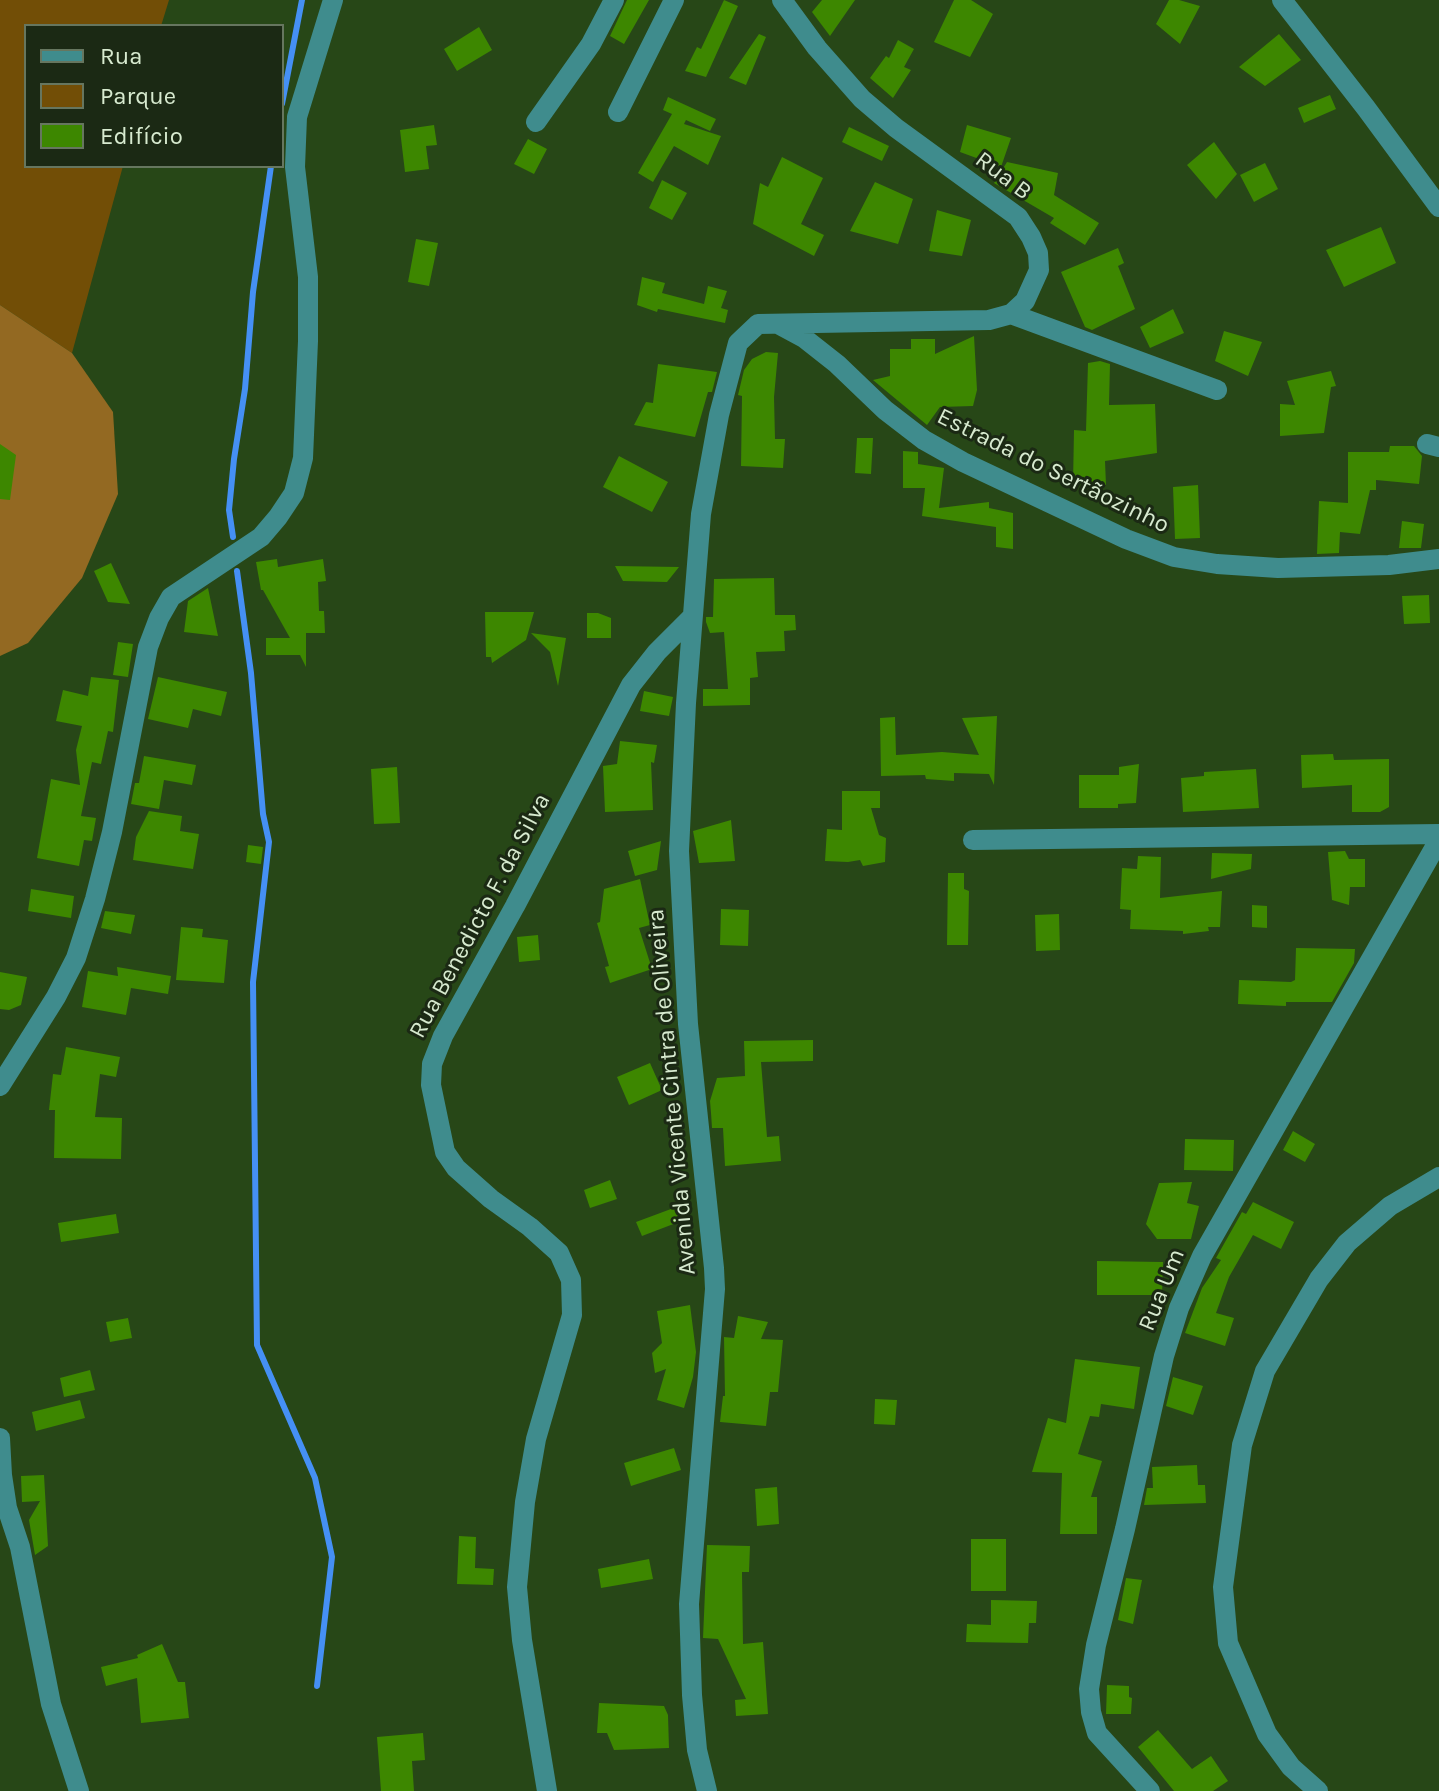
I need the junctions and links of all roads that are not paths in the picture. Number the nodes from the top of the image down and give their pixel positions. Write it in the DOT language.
graph roads {
  1 [pos="333,0"];
  2 [pos="614,0"];
  3 [pos="674,0"];
  4 [pos="782,0"];
  5 [pos="1282,0"];
  6 [pos="618,112"];
  7 [pos="536,122"];
  8 [pos="1439,207"];
  9 [pos="1011,314"];
  10 [pos="778,324"];
  11 [pos="1217,390"];
  12 [pos="1439,559"];
  13 [pos="693,616"];
  14 [pos="1439,834"];
  15 [pos="973,840"];
  16 [pos="1439,840"];
  17 [pos="0,1086"];
  18 [pos="1439,1177"];
  19 [pos="0,1438"];
  20 [pos="79,1791"];
  21 [pos="547,1791"];
  22 [pos="707,1791"];
  23 [pos="1150,1791"];
  24 [pos="1318,1791"];
  1 -- 17 [label="street"];
  2 -- 7 [label="street"];
  3 -- 6 [label="street"];
  4 -- 9 [label="street, Rua B"];
  5 -- 8 [label="street"];
  9 -- 10 [label="street"];
  9 -- 11 [label="street"];
  10 -- 12 [label="street, Estrada do Sertãozinho"];
  10 -- 13 [label="street, Avenida Vicente Cintra de Oliveira"];
  13 -- 21 [label="street, Rua Benedicto F. da Silva"];
  13 -- 22 [label="street, Avenida Vicente Cintra de Oliveira"];
  14 -- 15 [label="street"];
  16 -- 23 [label="street, Rua Um"];
  18 -- 24 [label="street"];
  19 -- 20 [label="street"];
}
